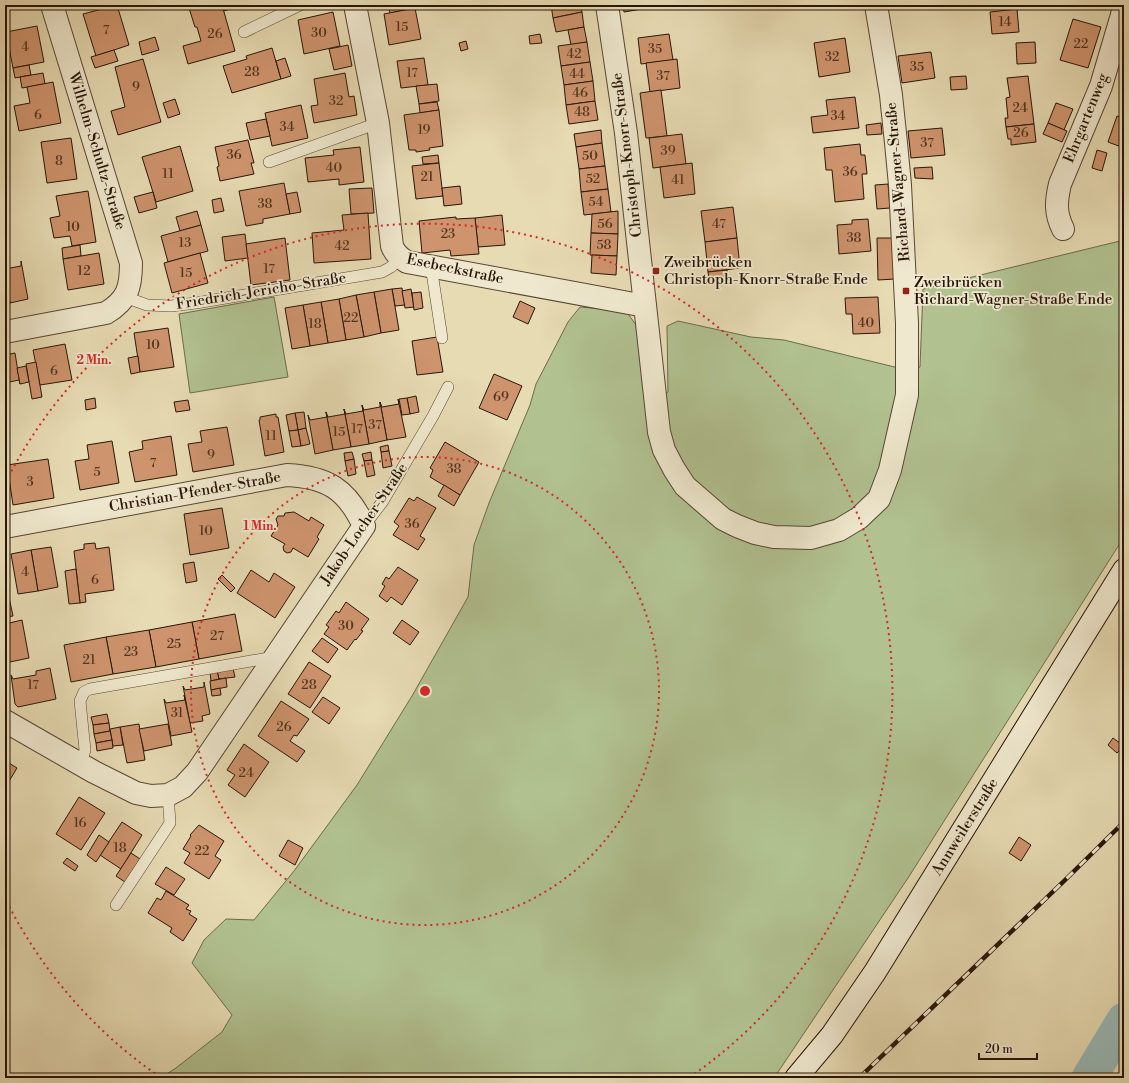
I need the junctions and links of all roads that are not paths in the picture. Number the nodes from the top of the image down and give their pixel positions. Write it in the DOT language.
graph roads {
  1 [pos="52,5"];
  2 [pos="300,5"];
  3 [pos="355,5"];
  4 [pos="607,5"];
  5 [pos="876,5"];
  6 [pos="1106,5"];
  7 [pos="1124,8"];
  8 [pos="244,32"];
  9 [pos="378,123"];
  10 [pos="269,162"];
  11 [pos="1063,229"];
  12 [pos="400,258"];
  13 [pos="431,266"];
  14 [pos="125,297"];
  15 [pos="645,306"];
  16 [pos="5,332"];
  17 [pos="442,338"];
  18 [pos="448,387"];
  19 [pos="5,526"];
  20 [pos="364,526"];
  21 [pos="1124,570"];
  22 [pos="274,657"];
  23 [pos="5,721"];
  24 [pos="81,764"];
  25 [pos="168,795"];
  26 [pos="116,905"];
  27 [pos="796,1078"];
  1 -- 14 [label="street, Wilhelm-Schultz-Straße"];
  2 -- 8 [label="lane"];
  3 -- 9 [label="street, Esebeckstraße"];
  4 -- 15 [label="street, Christoph-Knorr-Straße"];
  5 -- 15 [label="street, Richard-Wagner-Straße"];
  6 -- 7 [label="street"];
  7 -- 11 [label="street, Ehrgartenweg"];
  9 -- 10 [label="lane"];
  9 -- 12 [label="street, Esebeckstraße"];
  12 -- 13 [label="street, Esebeckstraße"];
  12 -- 14 [label="lane, Friedrich-Jericho-Straße"];
  13 -- 15 [label="street, Esebeckstraße"];
  13 -- 17 [label="lane"];
  14 -- 16 [label="street"];
  18 -- 20 [label="lane, Jakob-Locher-Straße"];
  19 -- 20 [label="street, Christian-Pfender-Straße"];
  20 -- 22 [label="street, Jakob-Locher-Straße"];
  21 -- 27 [label="street, Annweilerstraße"];
  22 -- 24 [label="lane"];
  22 -- 25 [label="street, Jakob-Locher-Straße"];
  23 -- 24 [label="street, Jakob-Locher-Straße"];
  24 -- 25 [label="street, Jakob-Locher-Straße"];
  25 -- 26 [label="lane"];
}
